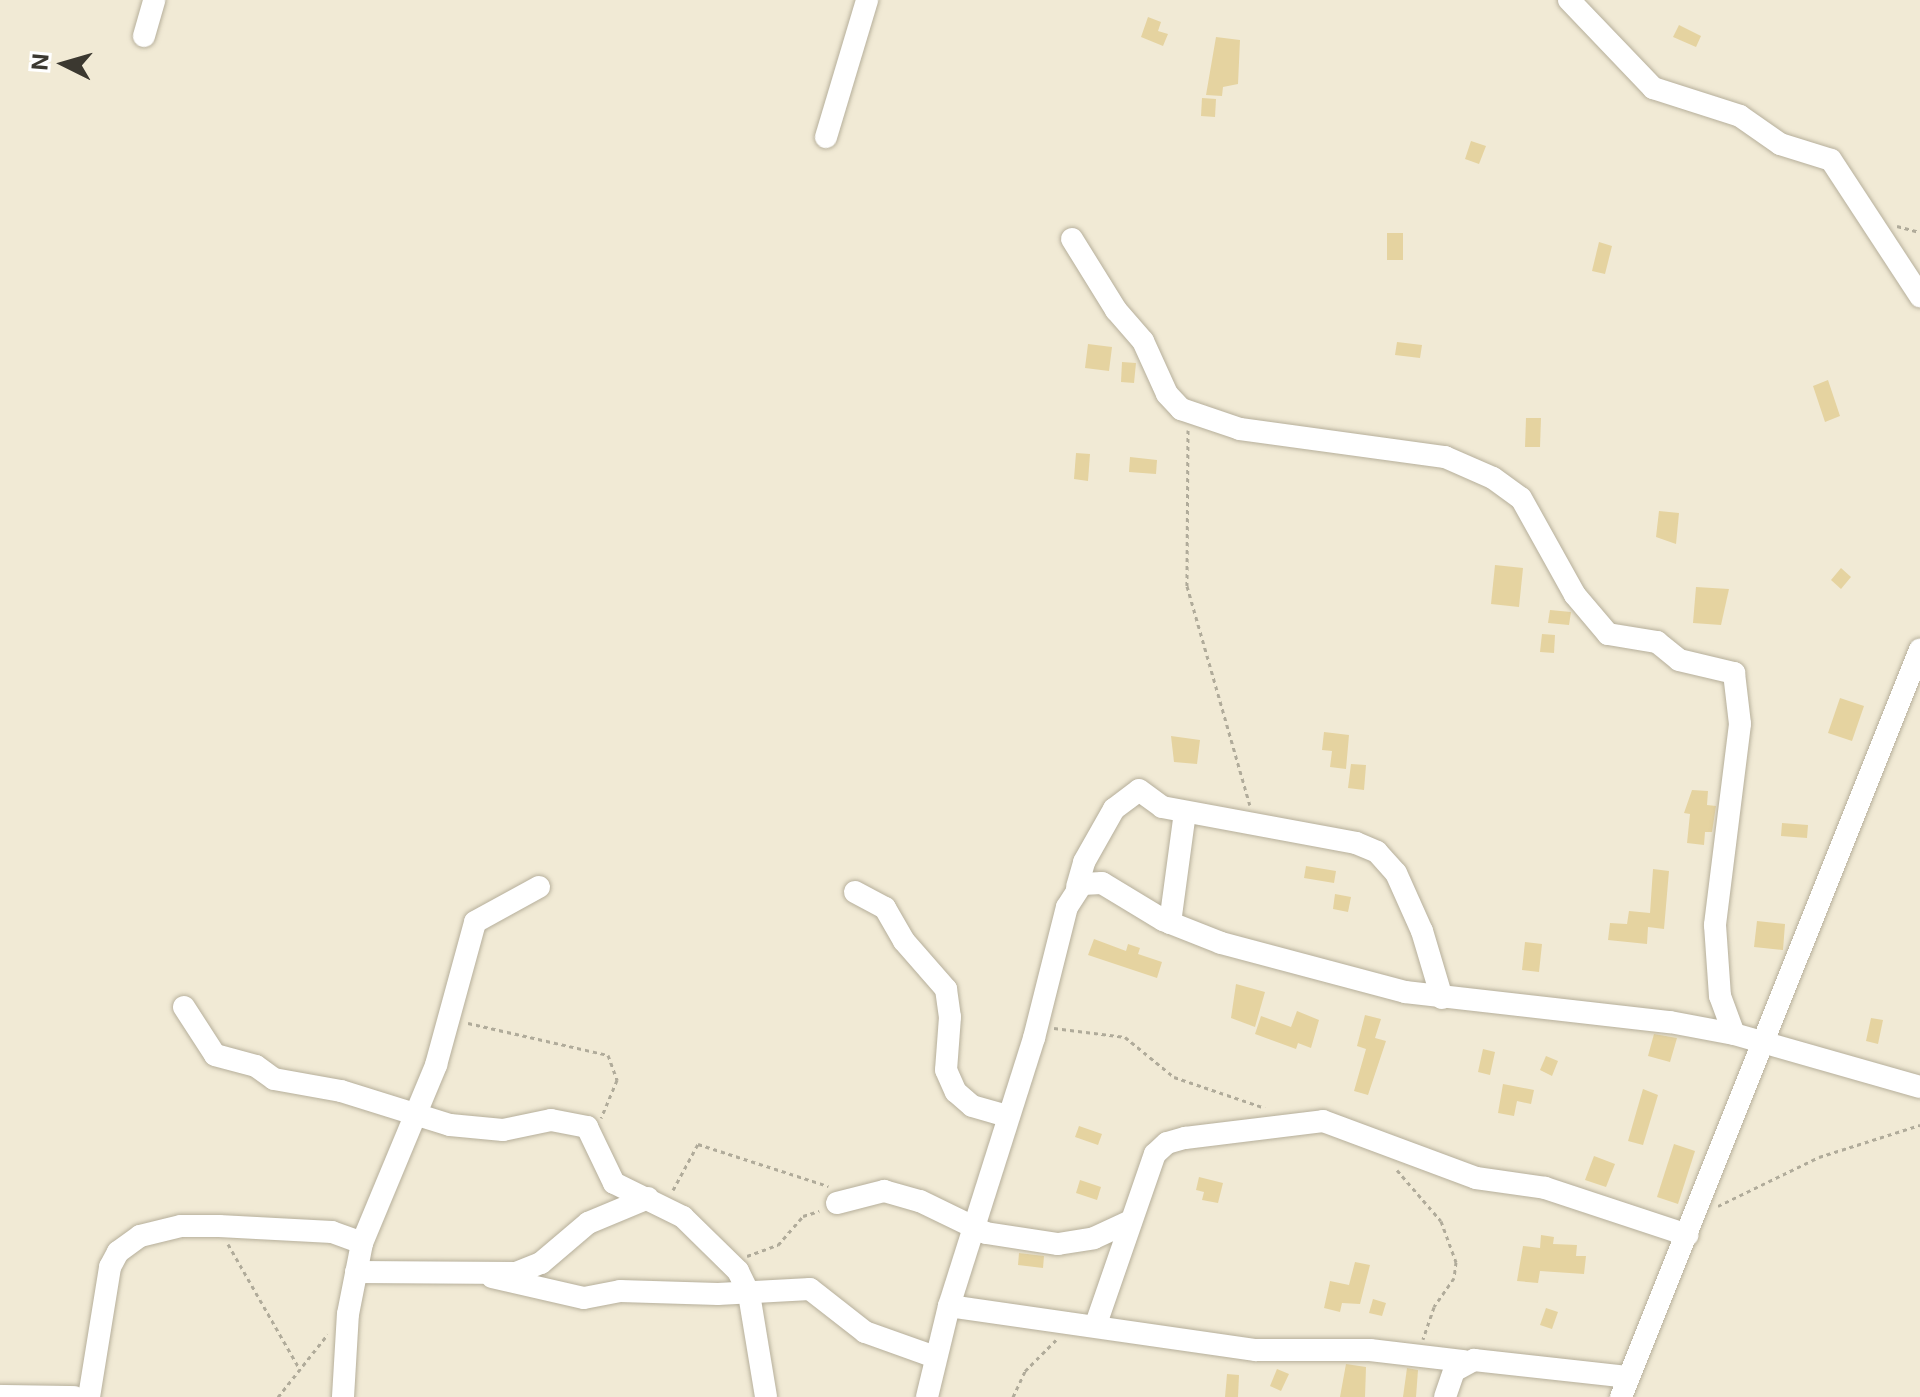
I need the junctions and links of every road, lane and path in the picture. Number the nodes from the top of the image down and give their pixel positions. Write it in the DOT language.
graph roads {
  1 [pos="154,0"];
  2 [pos="867,0"];
  3 [pos="1569,0"];
  4 [pos="144,36"];
  5 [pos="826,137"];
  6 [pos="1072,239"];
  7 [pos="1920,296"];
  8 [pos="1189,413"];
  9 [pos="1920,650"];
  10 [pos="1910,703"];
  11 [pos="1185,812"];
  12 [pos="1257,823"];
  13 [pos="539,887"];
  14 [pos="1077,887"];
  15 [pos="855,892"];
  16 [pos="1170,923"];
  17 [pos="1442,998"];
  18 [pos="184,1007"];
  19 [pos="450,1019"];
  20 [pos="1036,1028"];
  21 [pos="1734,1034"];
  22 [pos="1762,1042"];
  23 [pos="1920,1087"];
  24 [pos="1268,1109"];
  25 [pos="414,1115"];
  26 [pos="1007,1116"];
  27 [pos="1920,1125"];
  28 [pos="591,1134"];
  29 [pos="1391,1163"];
  30 [pos="653,1200"];
  31 [pos="837,1203"];
  32 [pos="1131,1221"];
  33 [pos="219,1226"];
  34 [pos="1690,1227"];
  35 [pos="973,1229"];
  36 [pos="362,1243"];
  37 [pos="728,1260"];
  38 [pos="356,1272"];
  39 [pos="492,1277"];
  40 [pos="749,1294"];
  41 [pos="949,1306"];
  42 [pos="348,1314"];
  43 [pos="1089,1323"];
  44 [pos="1418,1354"];
  45 [pos="935,1357"];
  46 [pos="1464,1361"];
  47 [pos="298,1366"];
  48 [pos="1624,1387"];
  49 [pos="0,1396"];
  50 [pos="74,1397"];
  51 [pos="89,1397"];
  52 [pos="278,1397"];
  53 [pos="343,1397"];
  54 [pos="766,1397"];
  55 [pos="927,1397"];
  56 [pos="1013,1397"];
  57 [pos="1445,1397"];
  1 -- 4 [label="street"];
  2 -- 5 [label="street"];
  3 -- 7 [label="street"];
  6 -- 8 [label="street"];
  8 -- 12 [label="path"];
  8 -- 21 [label="street"];
  9 -- 10 [label="street"];
  10 -- 22 [label="street"];
  11 -- 12 [label="street"];
  11 -- 14 [label="street"];
  11 -- 16 [label="street"];
  12 -- 17 [label="street"];
  13 -- 19 [label="street"];
  14 -- 16 [label="street"];
  14 -- 20 [label="street"];
  15 -- 26 [label="street"];
  16 -- 17 [label="street"];
  17 -- 21 [label="street"];
  18 -- 25 [label="street"];
  19 -- 25 [label="street"];
  19 -- 28 [label="path"];
  20 -- 24 [label="path"];
  20 -- 26 [label="street"];
  21 -- 22 [label="street"];
  22 -- 23 [label="street"];
  22 -- 34 [label="street"];
  25 -- 28 [label="street"];
  25 -- 36 [label="street"];
  26 -- 35 [label="street"];
  27 -- 34 [label="path"];
  28 -- 30 [label="street"];
  29 -- 44 [label="path"];
  30 -- 31 [label="path"];
  30 -- 37 [label="street"];
  30 -- 39 [label="street"];
  31 -- 35 [label="street"];
  31 -- 37 [label="path"];
  32 -- 34 [label="street"];
  32 -- 35 [label="street"];
  32 -- 43 [label="street"];
  33 -- 36 [label="street"];
  33 -- 47 [label="path"];
  33 -- 51 [label="street"];
  34 -- 48 [label="street"];
  35 -- 41 [label="street"];
  36 -- 38 [label="street"];
  37 -- 40 [label="street"];
  38 -- 39 [label="street"];
  38 -- 42 [label="street"];
  39 -- 40 [label="street"];
  40 -- 45 [label="street"];
  40 -- 54 [label="street"];
  41 -- 43 [label="street"];
  41 -- 45 [label="street"];
  42 -- 47 [label="path"];
  42 -- 53 [label="street"];
  43 -- 44 [label="street"];
  43 -- 56 [label="path"];
  44 -- 46 [label="street"];
  45 -- 55 [label="street"];
  46 -- 48 [label="street"];
  46 -- 57 [label="street"];
  47 -- 52 [label="path"];
  49 -- 50 [label="street"];
}
